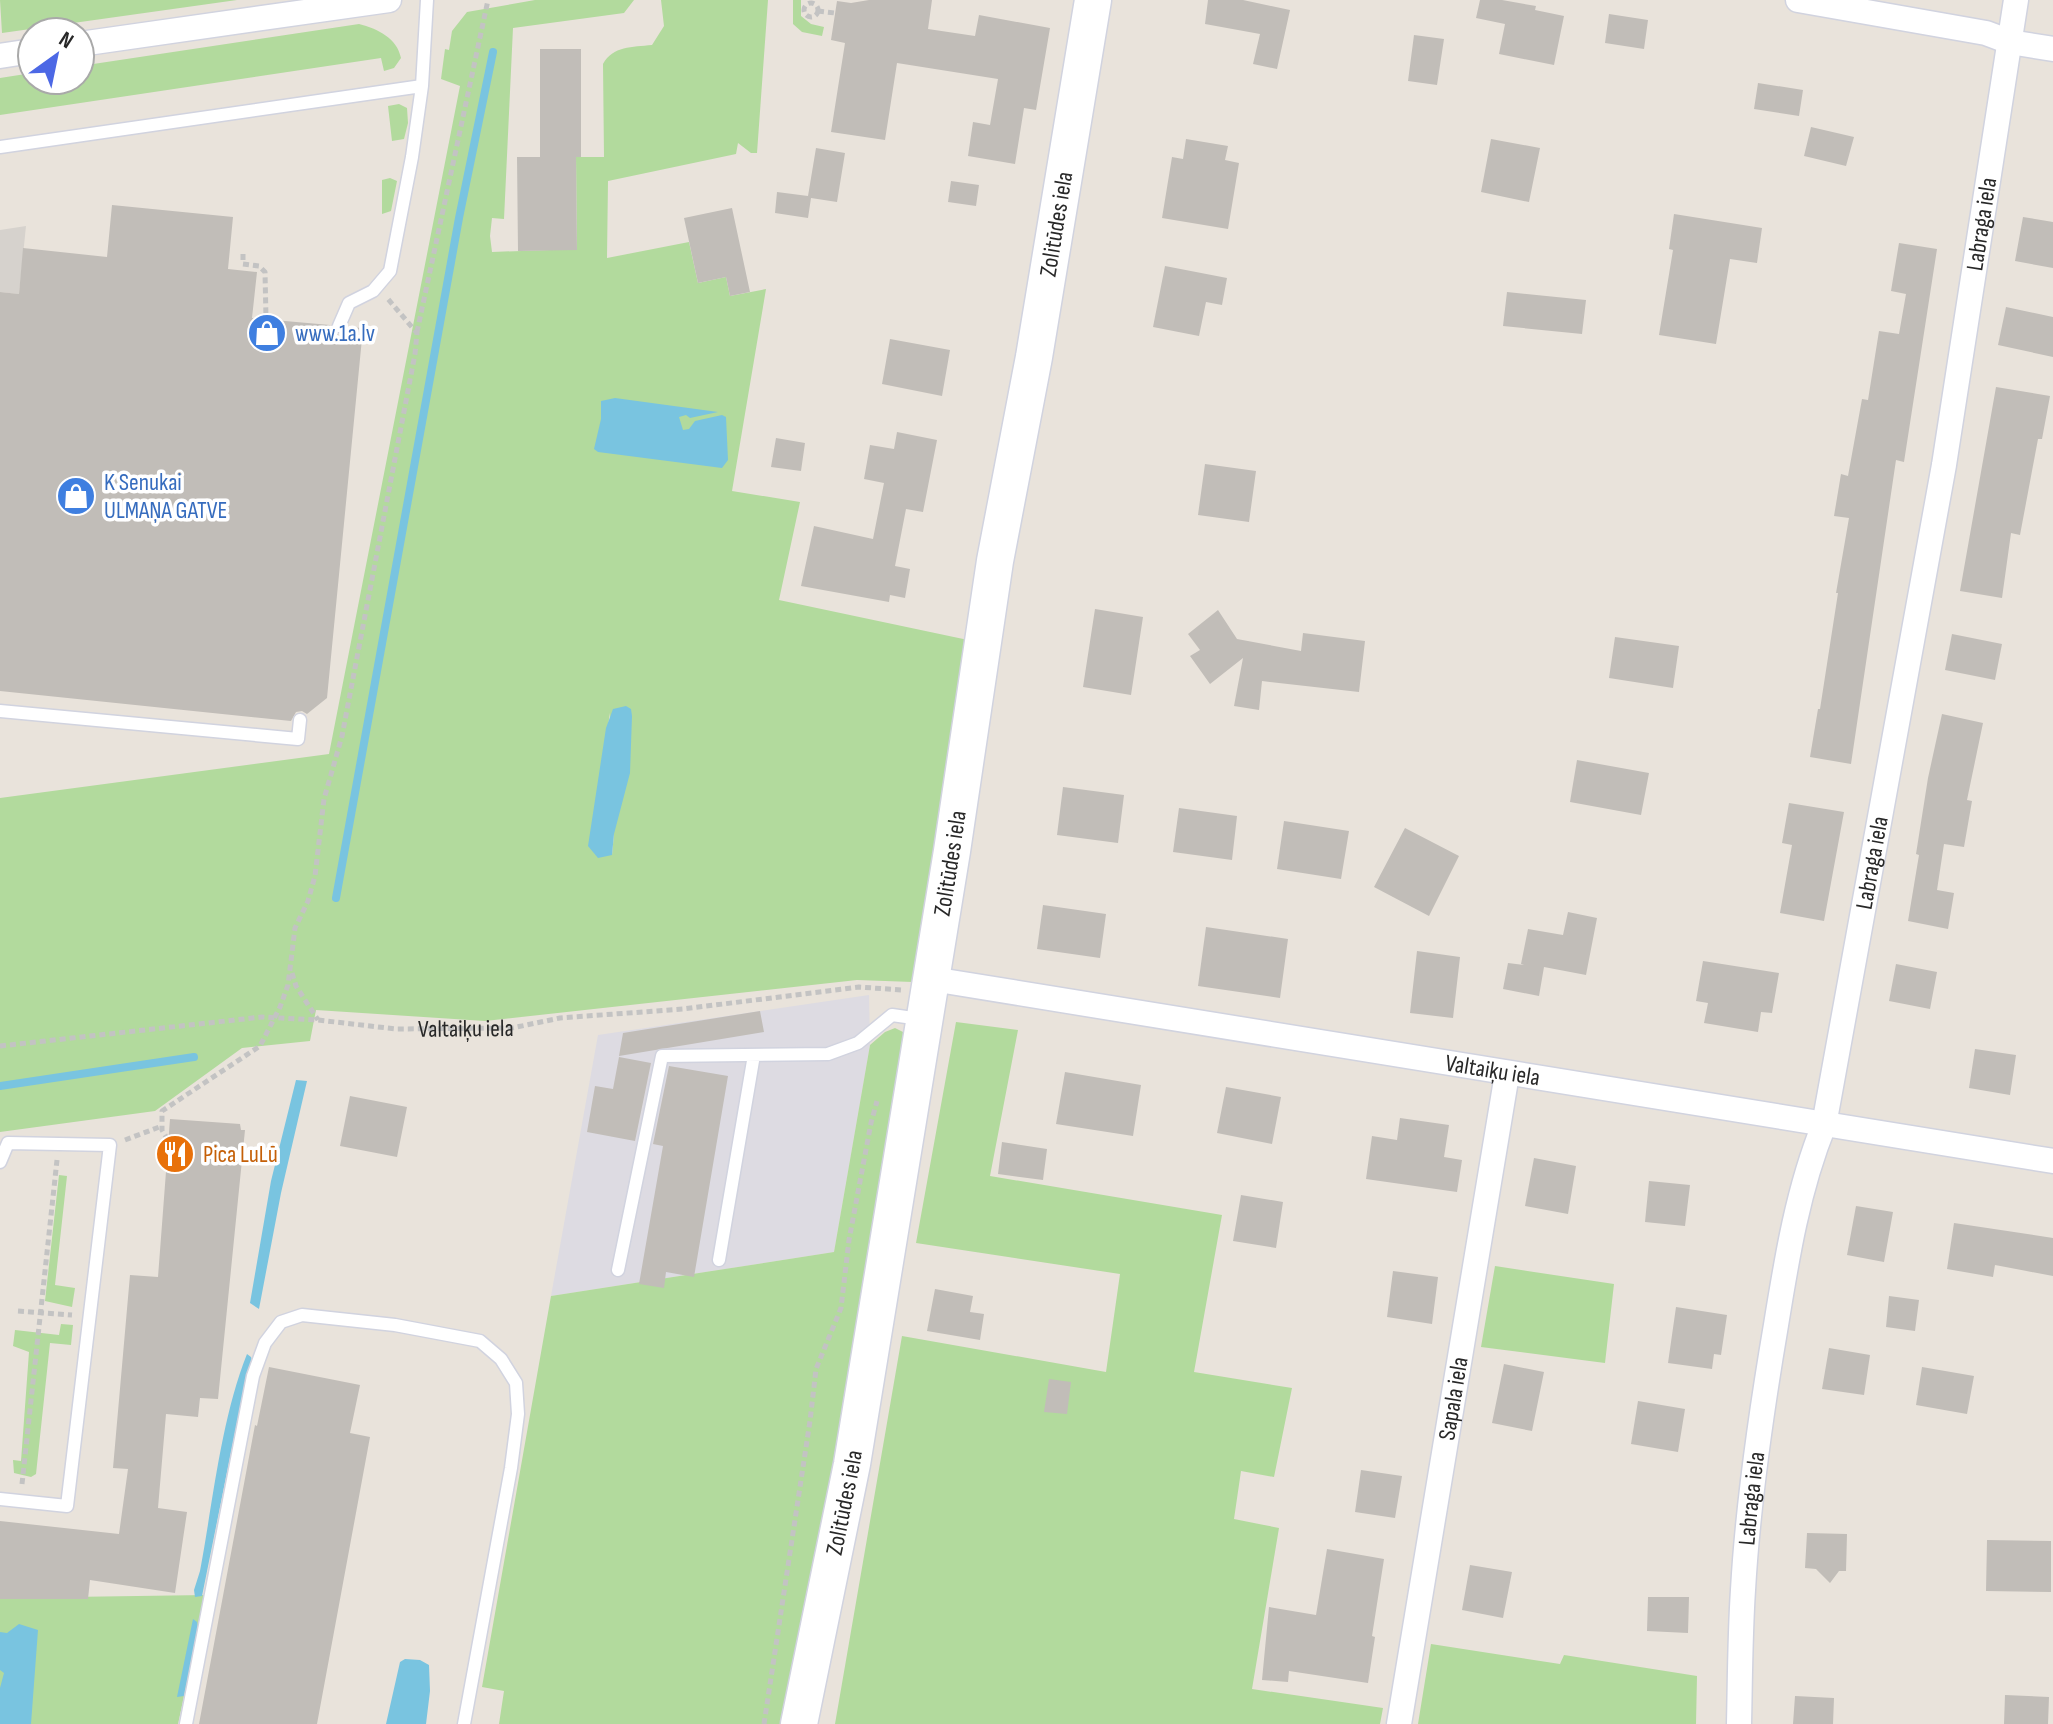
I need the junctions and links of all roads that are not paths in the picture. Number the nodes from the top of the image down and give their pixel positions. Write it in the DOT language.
graph roads {
  1 [pos="389,0"];
  2 [pos="427,0"];
  3 [pos="1093,0"];
  4 [pos="1798,0"];
  5 [pos="2016,0"];
  6 [pos="96,42"];
  7 [pos="2010,42"];
  8 [pos="2053,49"];
  9 [pos="422,86"];
  10 [pos="0,147"];
  11 [pos="339,326"];
  12 [pos="0,711"];
  13 [pos="300,720"];
  14 [pos="928,997"];
  15 [pos="754,1055"];
  16 [pos="1507,1074"];
  17 [pos="1824,1125"];
  18 [pos="2053,1161"];
  19 [pos="0,1162"];
  20 [pos="719,1260"];
  21 [pos="618,1270"];
  22 [pos="0,1499"];
  23 [pos="186,1724"];
  24 [pos="464,1724"];
  25 [pos="799,1724"];
  26 [pos="1399,1724"];
  27 [pos="1739,1724"];
  1 -- 6 [label="street"];
  2 -- 9 [label="lane"];
  3 -- 14 [label="street, Zolitūdes iela"];
  4 -- 7 [label="street"];
  5 -- 7 [label="street, Labraga iela"];
  7 -- 8 [label="street"];
  7 -- 17 [label="street, Labraga iela"];
  9 -- 10 [label="lane"];
  9 -- 11 [label="lane"];
  12 -- 13 [label="lane"];
  14 -- 15 [label="lane"];
  14 -- 16 [label="street, Valtaiķu iela"];
  14 -- 25 [label="street, Zolitūdes iela"];
  15 -- 20 [label="lane"];
  15 -- 21 [label="lane"];
  16 -- 17 [label="street, Valtaiķu iela"];
  16 -- 26 [label="street, Sapala iela"];
  17 -- 18 [label="street, Valtaiķu iela"];
  17 -- 27 [label="street, Labraga iela"];
  19 -- 22 [label="lane"];
  23 -- 24 [label="lane"];
}
